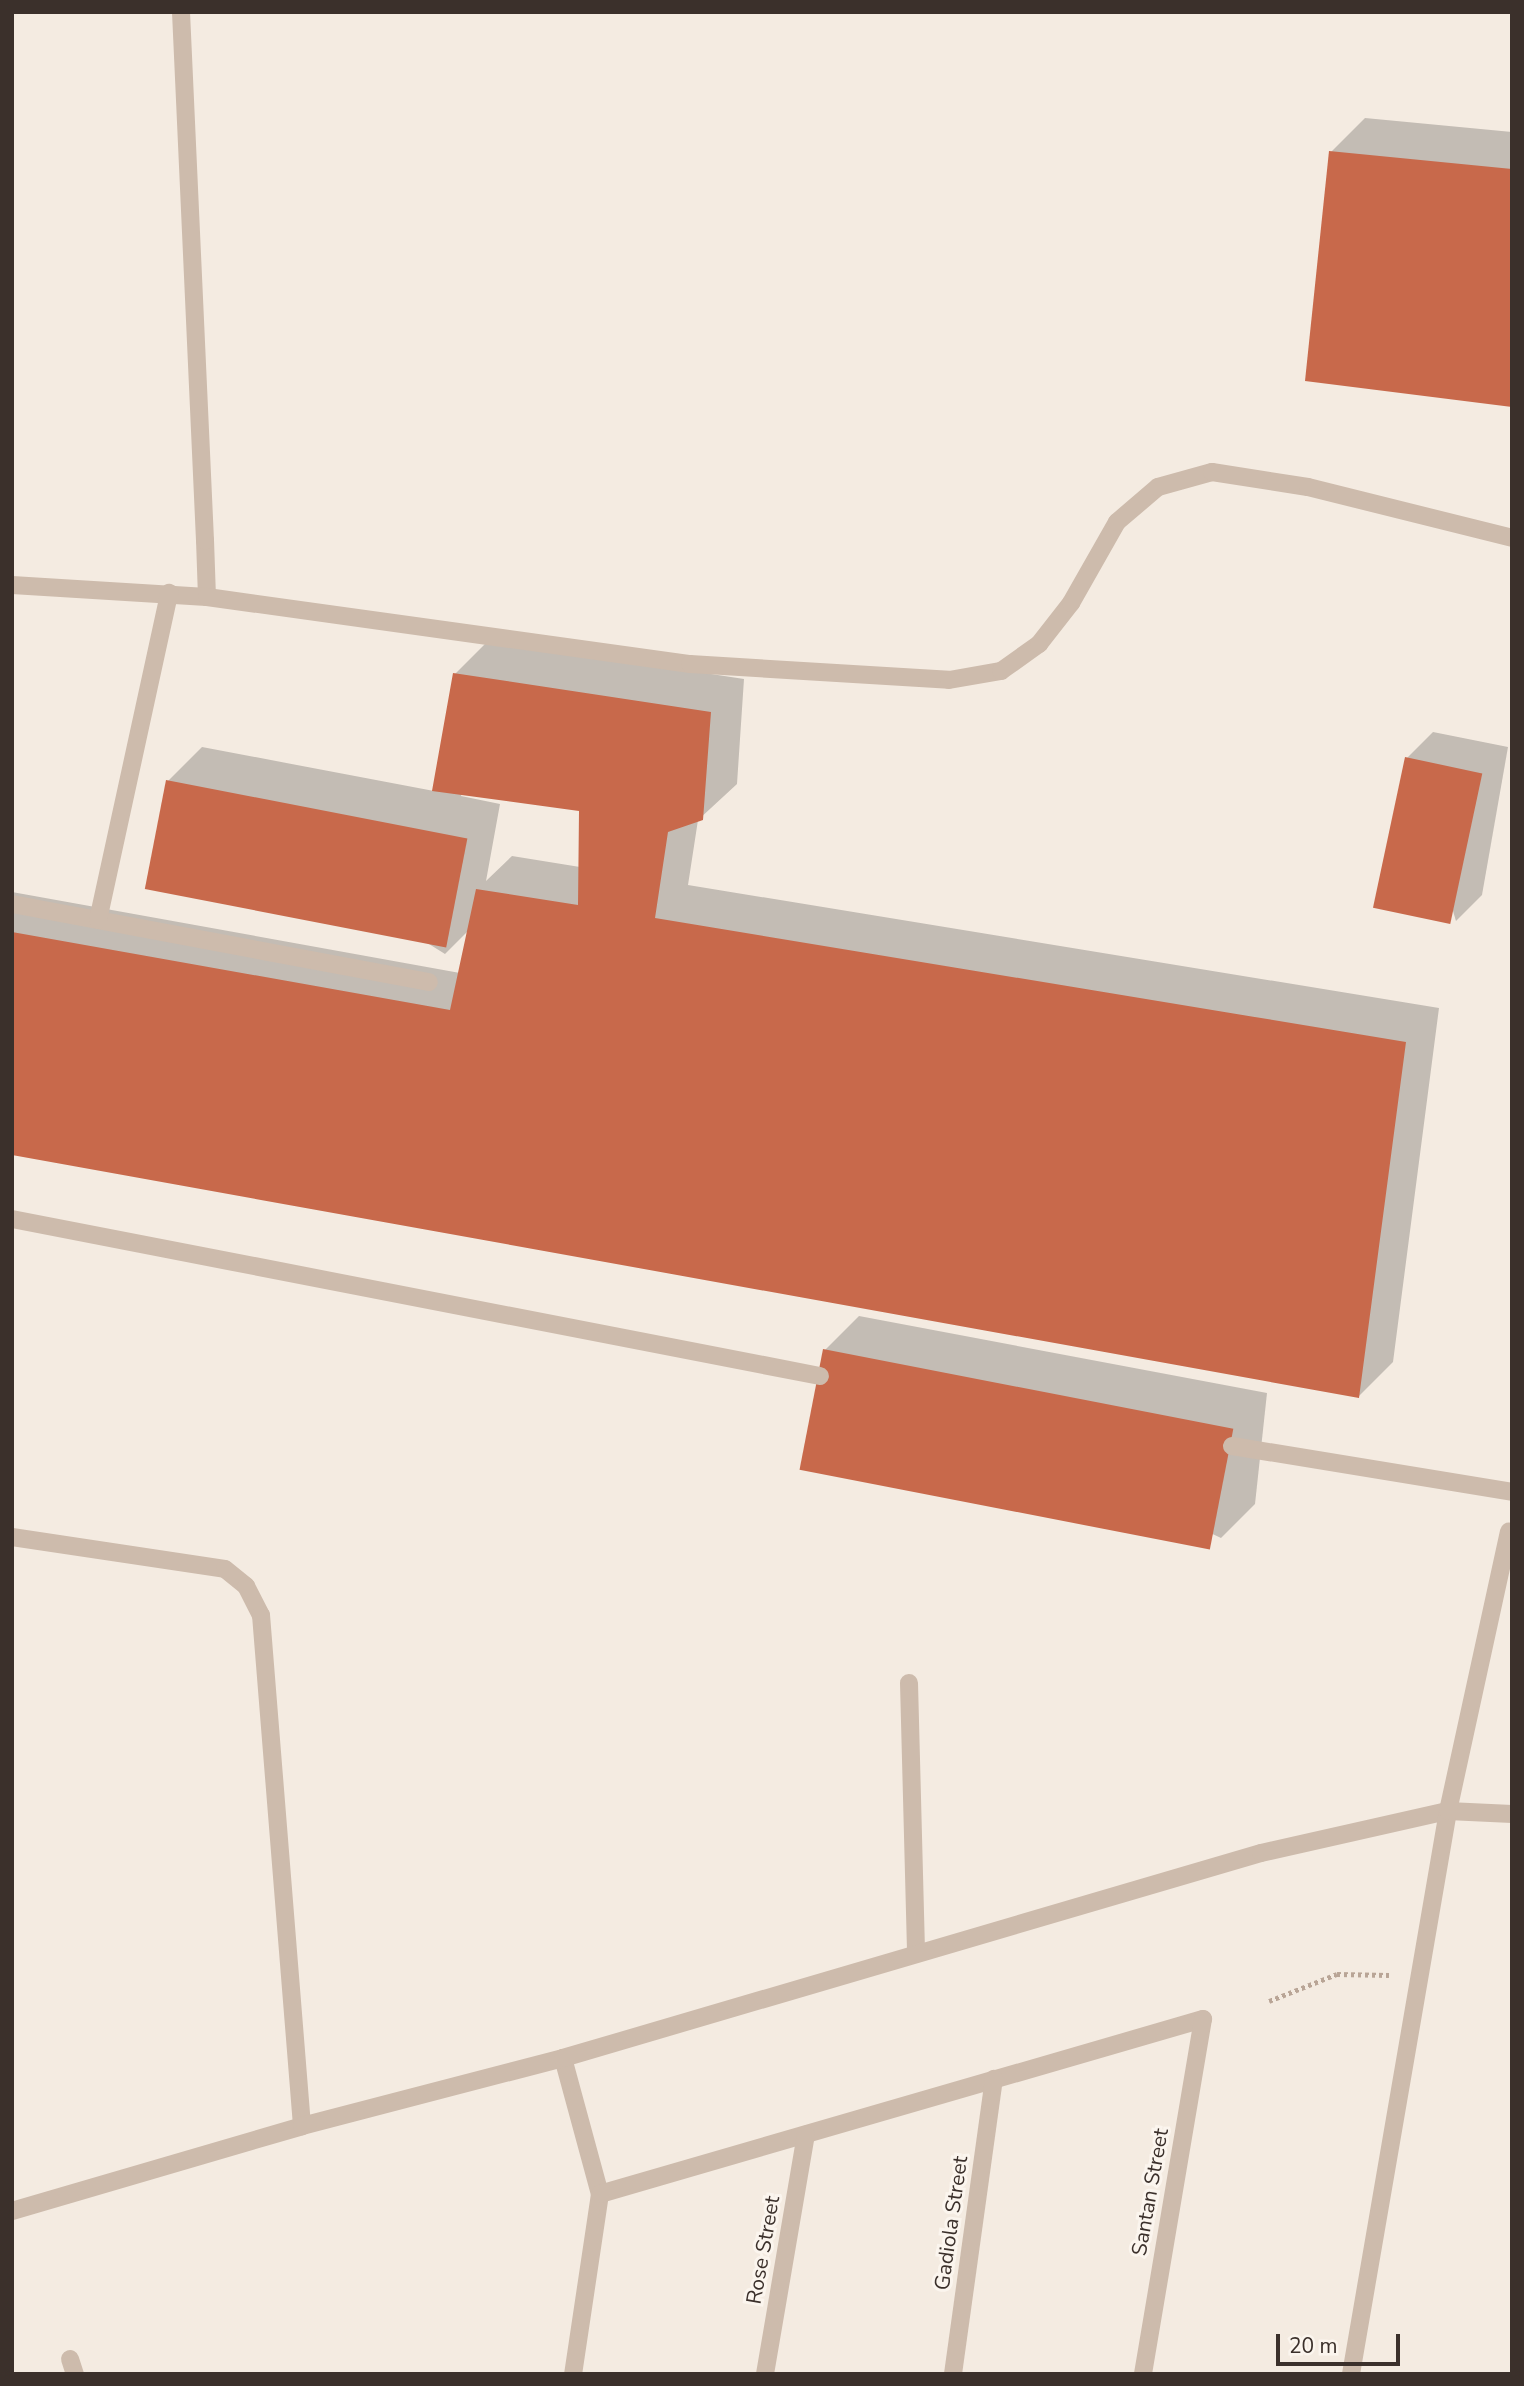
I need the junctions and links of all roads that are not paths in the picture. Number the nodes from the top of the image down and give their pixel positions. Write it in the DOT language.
graph roads {
  1 [pos="181,12"];
  2 [pos="1512,538"];
  3 [pos="12,585"];
  4 [pos="169,593"];
  5 [pos="207,597"];
  6 [pos="12,904"];
  7 [pos="98,920"];
  8 [pos="429,982"];
  9 [pos="12,1219"];
  10 [pos="820,1376"];
  11 [pos="1232,1446"];
  12 [pos="1512,1492"];
  13 [pos="1511,1525"];
  14 [pos="12,1537"];
  15 [pos="909,1683"];
  16 [pos="1448,1811"];
  17 [pos="1512,1814"];
  18 [pos="916,1953"];
  19 [pos="563,2058"];
  20 [pos="995,2079"];
  21 [pos="302,2126"];
  22 [pos="806,2134"];
  23 [pos="600,2194"];
  24 [pos="12,2211"];
  25 [pos="573,2374"];
  26 [pos="765,2374"];
  27 [pos="953,2374"];
  28 [pos="1143,2374"];
  29 [pos="1351,2374"];
  1 -- 5 [label="street"];
  2 -- 5 [label="street"];
  3 -- 4 [label="street"];
  4 -- 5 [label="street"];
  4 -- 7 [label="street"];
  6 -- 7 [label="street"];
  7 -- 8 [label="street"];
  9 -- 10 [label="street"];
  11 -- 12 [label="street"];
  13 -- 16 [label="street"];
  14 -- 21 [label="street"];
  15 -- 18 [label="street"];
  16 -- 17 [label="street"];
  16 -- 18 [label="street"];
  16 -- 29 [label="street"];
  18 -- 19 [label="street"];
  19 -- 21 [label="street"];
  19 -- 23 [label="street"];
  20 -- 22 [label="street"];
  20 -- 27 [label="street, Gadiola Street"];
  20 -- 28 [label="street, Santan Street"];
  21 -- 24 [label="street"];
  22 -- 23 [label="street"];
  22 -- 26 [label="street, Rose Street"];
  23 -- 25 [label="street"];
}
